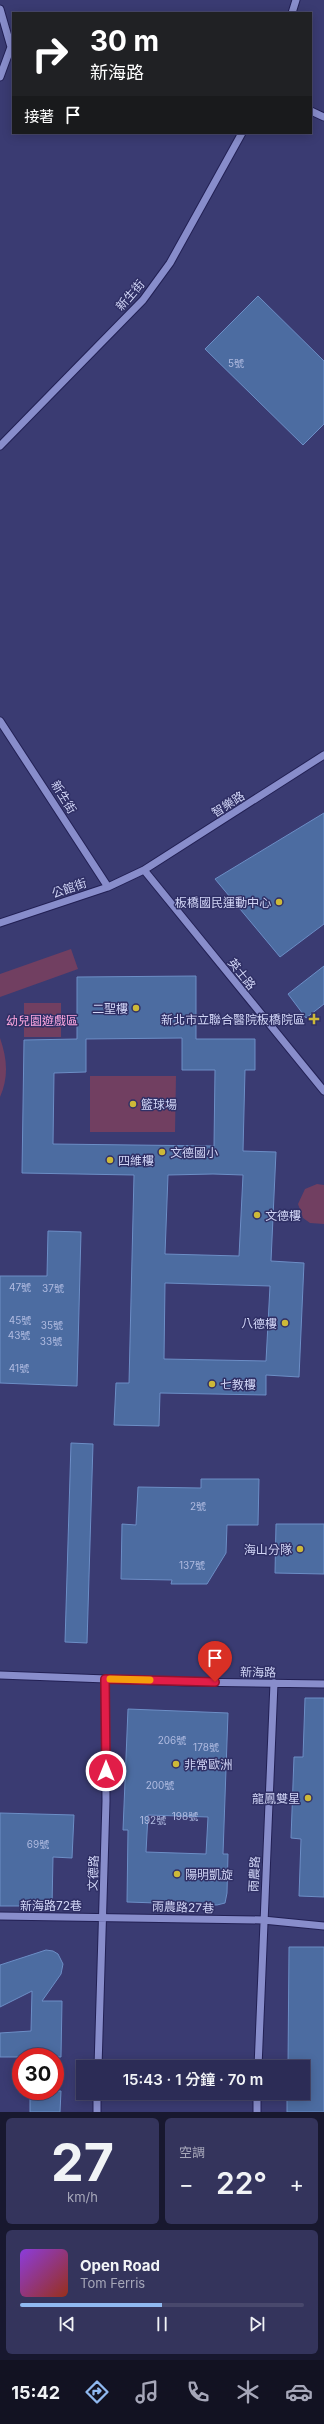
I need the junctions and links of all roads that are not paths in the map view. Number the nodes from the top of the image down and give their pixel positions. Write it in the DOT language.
graph roads {
  1 [pos="296,0"];
  2 [pos="0,9"];
  3 [pos="292,12"];
  4 [pos="0,77"];
  5 [pos="312,111"];
  6 [pos="324,117"];
  7 [pos="241,134"];
  8 [pos="0,446"];
  9 [pos="0,721"];
  10 [pos="324,755"];
  11 [pos="144,870"];
  12 [pos="108,887"];
  13 [pos="0,923"];
  14 [pos="324,1091"];
  15 [pos="0,1675"];
  16 [pos="105,1679"];
  17 [pos="274,1683"];
  18 [pos="324,1684"];
  19 [pos="0,1916"];
  20 [pos="103,1916"];
  21 [pos="263,1920"];
  22 [pos="324,1926"];
  23 [pos="98,2060"];
  24 [pos="258,2060"];
  25 [pos="97,2100"];
  26 [pos="257,2100"];
  27 [pos="97,2112"];
  28 [pos="257,2112"];
  1 -- 3 [label="street"];
  2 -- 4 [label="street"];
  5 -- 6 [label="street"];
  7 -- 8 [label="street, 新生街"];
  9 -- 12 [label="street, 新生街"];
  10 -- 11 [label="street, 智樂路"];
  11 -- 12 [label="street, 公館街"];
  11 -- 14 [label="street, 英士路"];
  12 -- 13 [label="street, 公館街"];
  15 -- 16 [label="street, 新海路"];
  16 -- 17 [label="street, 新海路"];
  16 -- 20 [label="street, 文德路"];
  17 -- 18 [label="street, 新海路"];
  17 -- 21 [label="street, 雨農路"];
  19 -- 20 [label="street, 新海路72巷"];
  20 -- 21 [label="street, 雨農路27巷"];
  20 -- 23 [label="street, 文德路"];
  21 -- 22 [label="street, 雨農路27巷"];
  21 -- 24 [label="street, 雨農路"];
  25 -- 27 [label="street"];
  26 -- 28 [label="street"];
}
